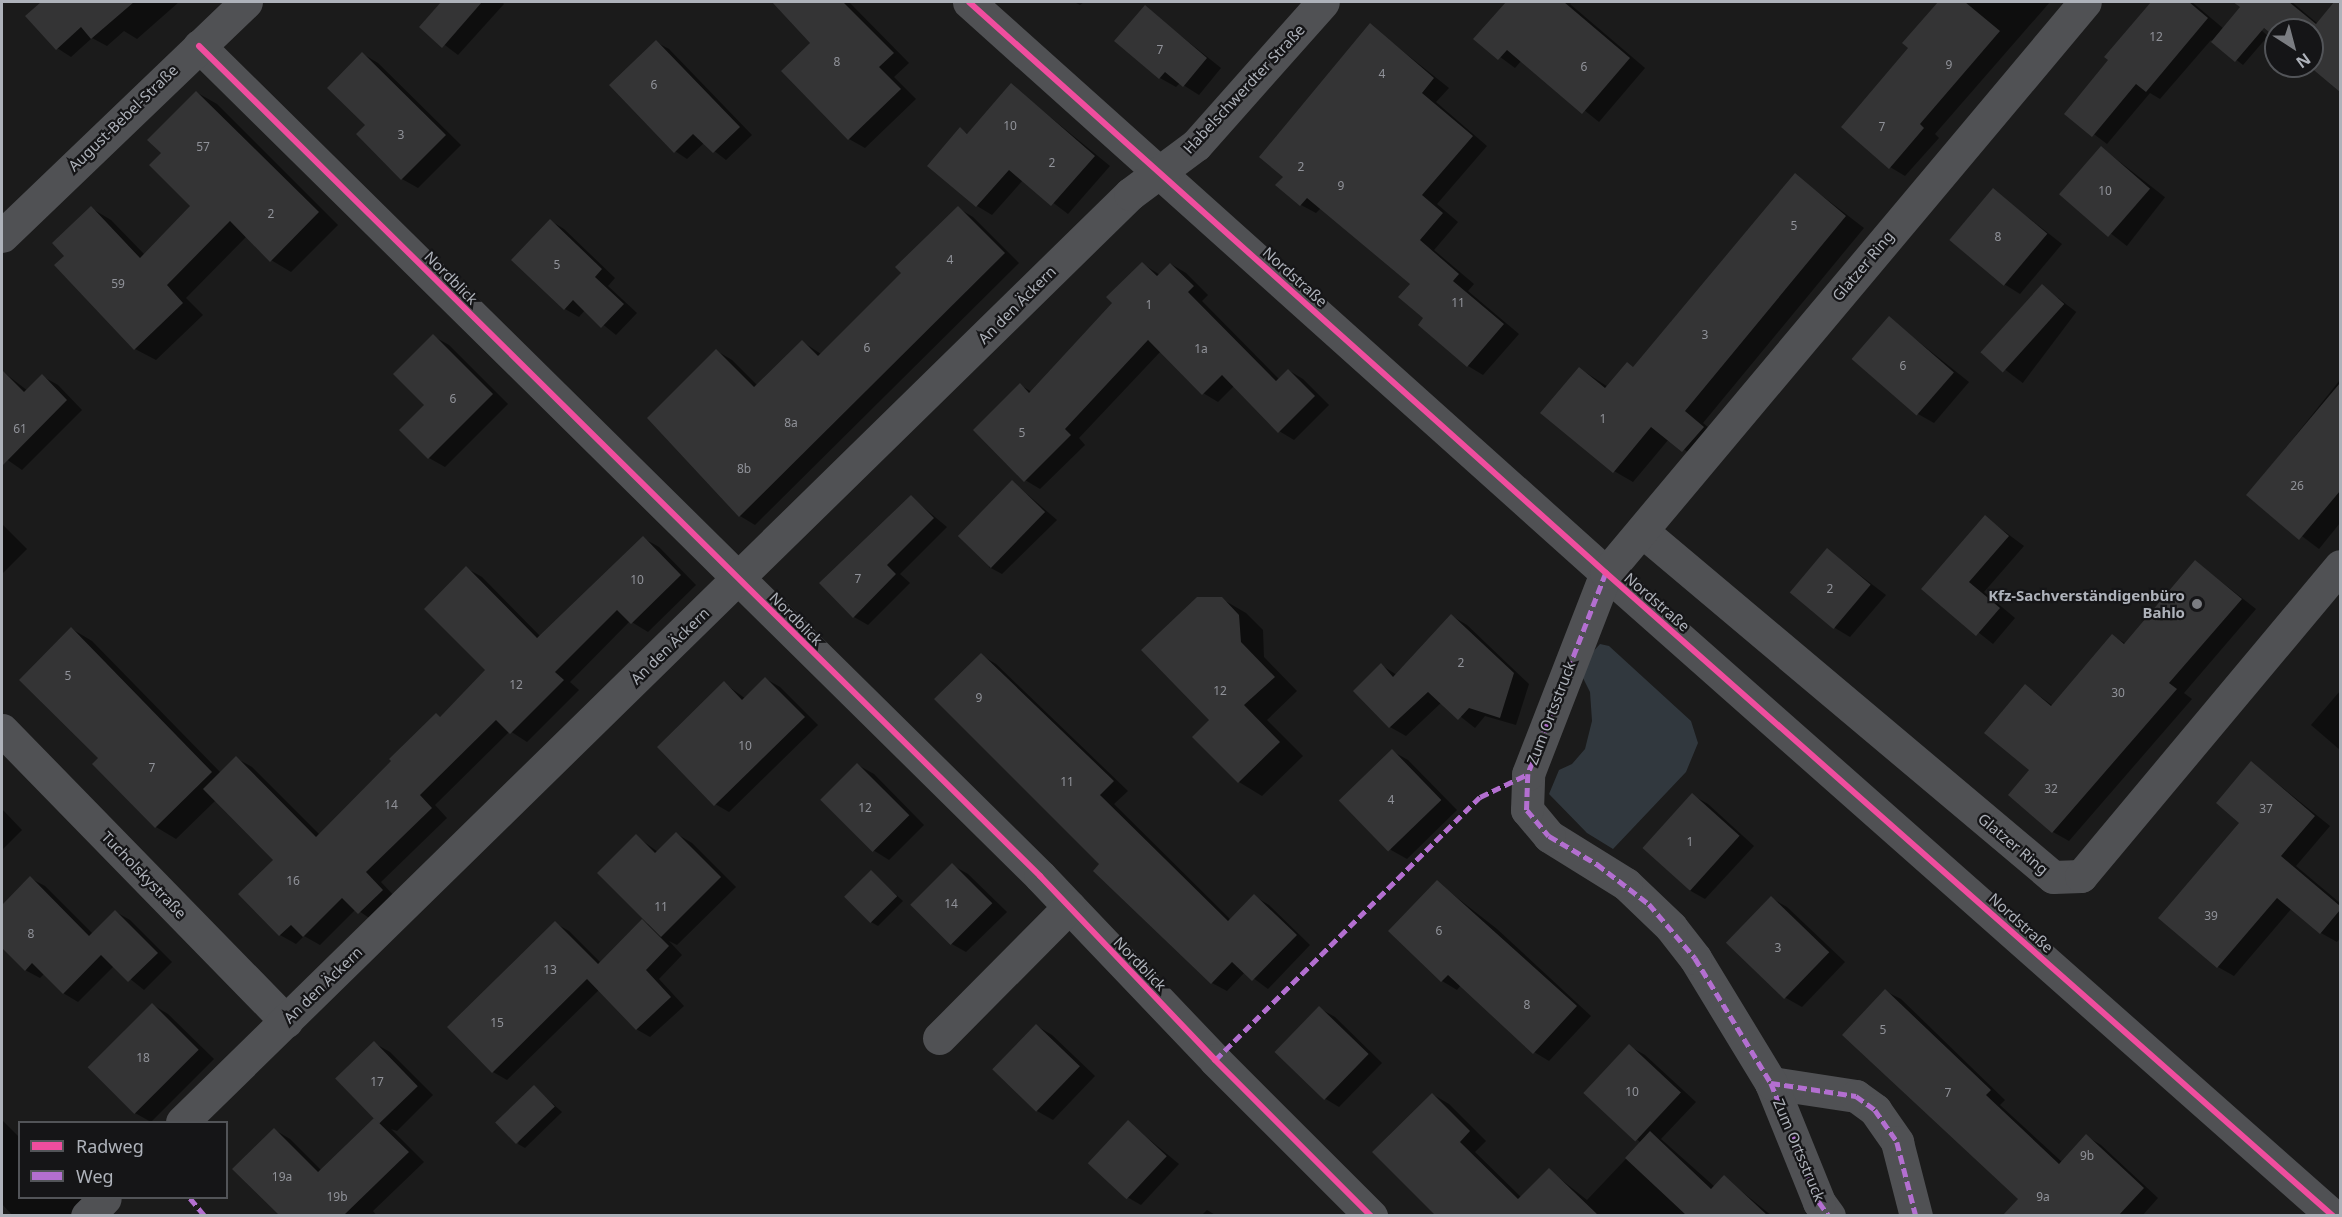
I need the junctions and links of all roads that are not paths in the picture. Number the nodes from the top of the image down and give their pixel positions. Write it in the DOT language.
graph roads {
  1 [pos="246,2"];
  2 [pos="969,2"];
  3 [pos="1323,2"];
  4 [pos="2085,2"];
  5 [pos="199,46"];
  6 [pos="1161,172"];
  7 [pos="2,236"];
  8 [pos="1642,531"];
  9 [pos="2340,566"];
  10 [pos="1606,573"];
  11 [pos="739,579"];
  12 [pos="2,730"];
  13 [pos="1069,907"];
  14 [pos="286,1021"];
  15 [pos="939,1038"];
  16 [pos="1771,1083"];
  17 [pos="183,1121"];
  18 [pos="103,1199"];
  19 [pos="87,1215"];
  20 [pos="1371,1215"];
  21 [pos="1829,1215"];
  22 [pos="1916,1215"];
  23 [pos="2333,1215"];
  1 -- 5 [label="street, August-Bebel-Straße"];
  2 -- 6 [label="street, Nordstraße"];
  3 -- 6 [label="street, Habelschwerdter Straße"];
  4 -- 8 [label="street, Glatzer Ring"];
  5 -- 7 [label="street, August-Bebel-Straße"];
  5 -- 11 [label="street, Nordblick"];
  6 -- 10 [label="street, Nordstraße"];
  6 -- 11 [label="street, An den Äckern"];
  8 -- 9 [label="street, Glatzer Ring"];
  8 -- 10 [label="street, Glatzer Ring"];
  10 -- 16 [label="street, Zum Ortsstruck"];
  10 -- 23 [label="street, Nordstraße"];
  11 -- 13 [label="street, Nordblick"];
  11 -- 14 [label="street, An den Äckern"];
  12 -- 14 [label="street, Tucholskystraße"];
  13 -- 15 [label="street"];
  13 -- 20 [label="street, Nordblick"];
  14 -- 17 [label="street, An den Äckern"];
  16 -- 21 [label="street, Zum Ortsstruck"];
  16 -- 22 [label="street, Zum Ortsstruck"];
  18 -- 19 [label="street"];
}
